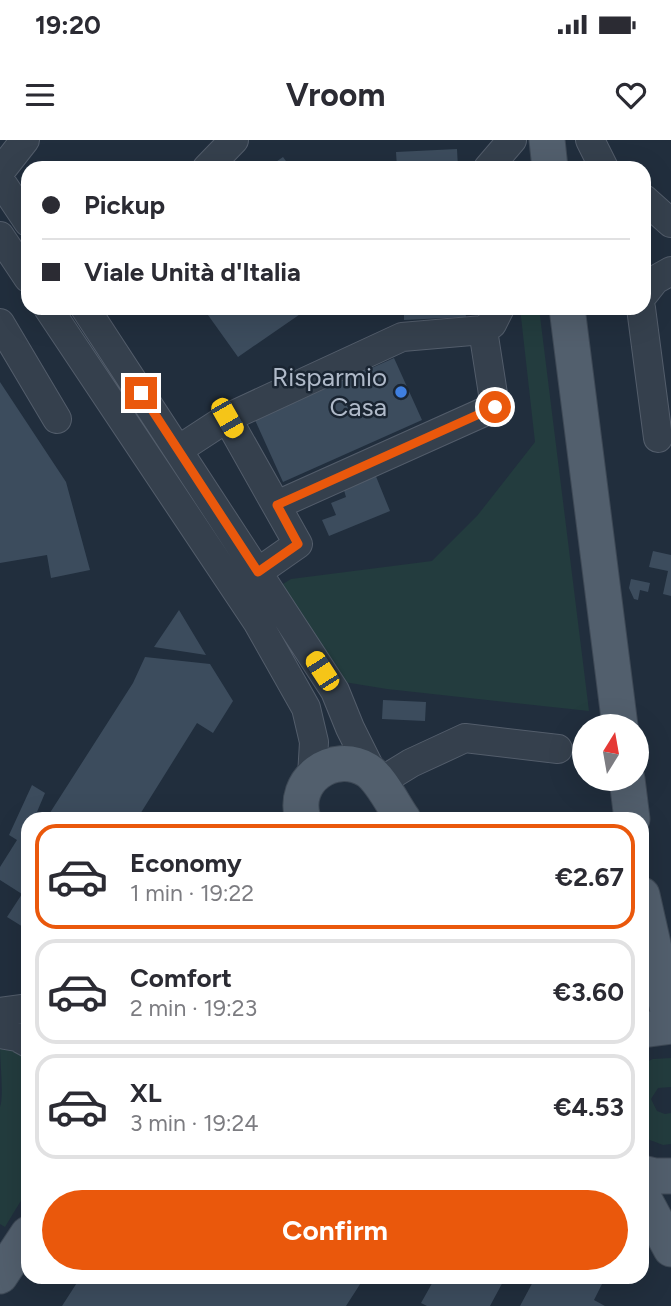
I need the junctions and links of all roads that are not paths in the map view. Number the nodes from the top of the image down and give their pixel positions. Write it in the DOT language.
graph roads {
  1 [pos="25,140"];
  2 [pos="234,140"];
  3 [pos="512,140"];
  4 [pos="547,140"];
  5 [pos="590,140"];
  6 [pos="214,161"];
  7 [pos="494,161"];
  8 [pos="549,161"];
  9 [pos="600,161"];
  10 [pos="0,172"];
  11 [pos="0,180"];
  12 [pos="651,205"];
  13 [pos="21,212"];
  14 [pos="671,223"];
  15 [pos="0,236"];
  16 [pos="21,268"];
  17 [pos="671,271"];
  18 [pos="651,285"];
  19 [pos="53,315"];
  20 [pos="90,315"];
  21 [pos="496,315"];
  22 [pos="568,315"];
  23 [pos="641,315"];
  24 [pos="0,323"];
  25 [pos="483,330"];
  26 [pos="227,418"];
  27 [pos="57,419"];
  28 [pos="658,438"];
  29 [pos="178,450"];
  30 [pos="277,505"];
  31 [pos="258,572"];
  32 [pos="618,714"];
  33 [pos="558,749"];
  34 [pos="628,791"];
  35 [pos="385,797"];
  36 [pos="301,803"];
  37 [pos="631,812"];
  38 [pos="649,903"];
  39 [pos="649,927"];
  40 [pos="671,927"];
  41 [pos="21,1009"];
  42 [pos="0,1012"];
  43 [pos="671,1025"];
  44 [pos="649,1029"];
  45 [pos="0,1034"];
  46 [pos="21,1040"];
  47 [pos="649,1175"];
  48 [pos="671,1176"];
  49 [pos="649,1208"];
  50 [pos="21,1244"];
  51 [pos="671,1249"];
  52 [pos="0,1276"];
  1 -- 10 [label="street"];
  2 -- 6 [label="street"];
  3 -- 7 [label="street"];
  4 -- 8 [label="main road"];
  5 -- 9 [label="street"];
  11 -- 13 [label="street"];
  12 -- 14 [label="street"];
  15 -- 16 [label="street"];
  17 -- 18 [label="street"];
  19 -- 36 [label="street"];
  20 -- 29 [label="street"];
  21 -- 25 [label="street"];
  22 -- 32 [label="main road"];
  23 -- 28 [label="street"];
  24 -- 27 [label="street"];
  25 -- 26 [label="street"];
  25 -- 30 [label="street"];
  26 -- 29 [label="street"];
  26 -- 30 [label="street"];
  29 -- 31 [label="street"];
  30 -- 31 [label="street"];
  31 -- 35 [label="street"];
  33 -- 35 [label="street"];
  34 -- 37 [label="main road"];
  35 -- 36 [label="main road"];
  38 -- 40 [label="main road"];
  39 -- 43 [label="main road"];
  41 -- 42 [label="street"];
  43 -- 44 [label="main road"];
  45 -- 46 [label="street"];
  47 -- 48 [label="main road"];
  49 -- 51 [label="main road"];
  50 -- 52 [label="main road"];
}
